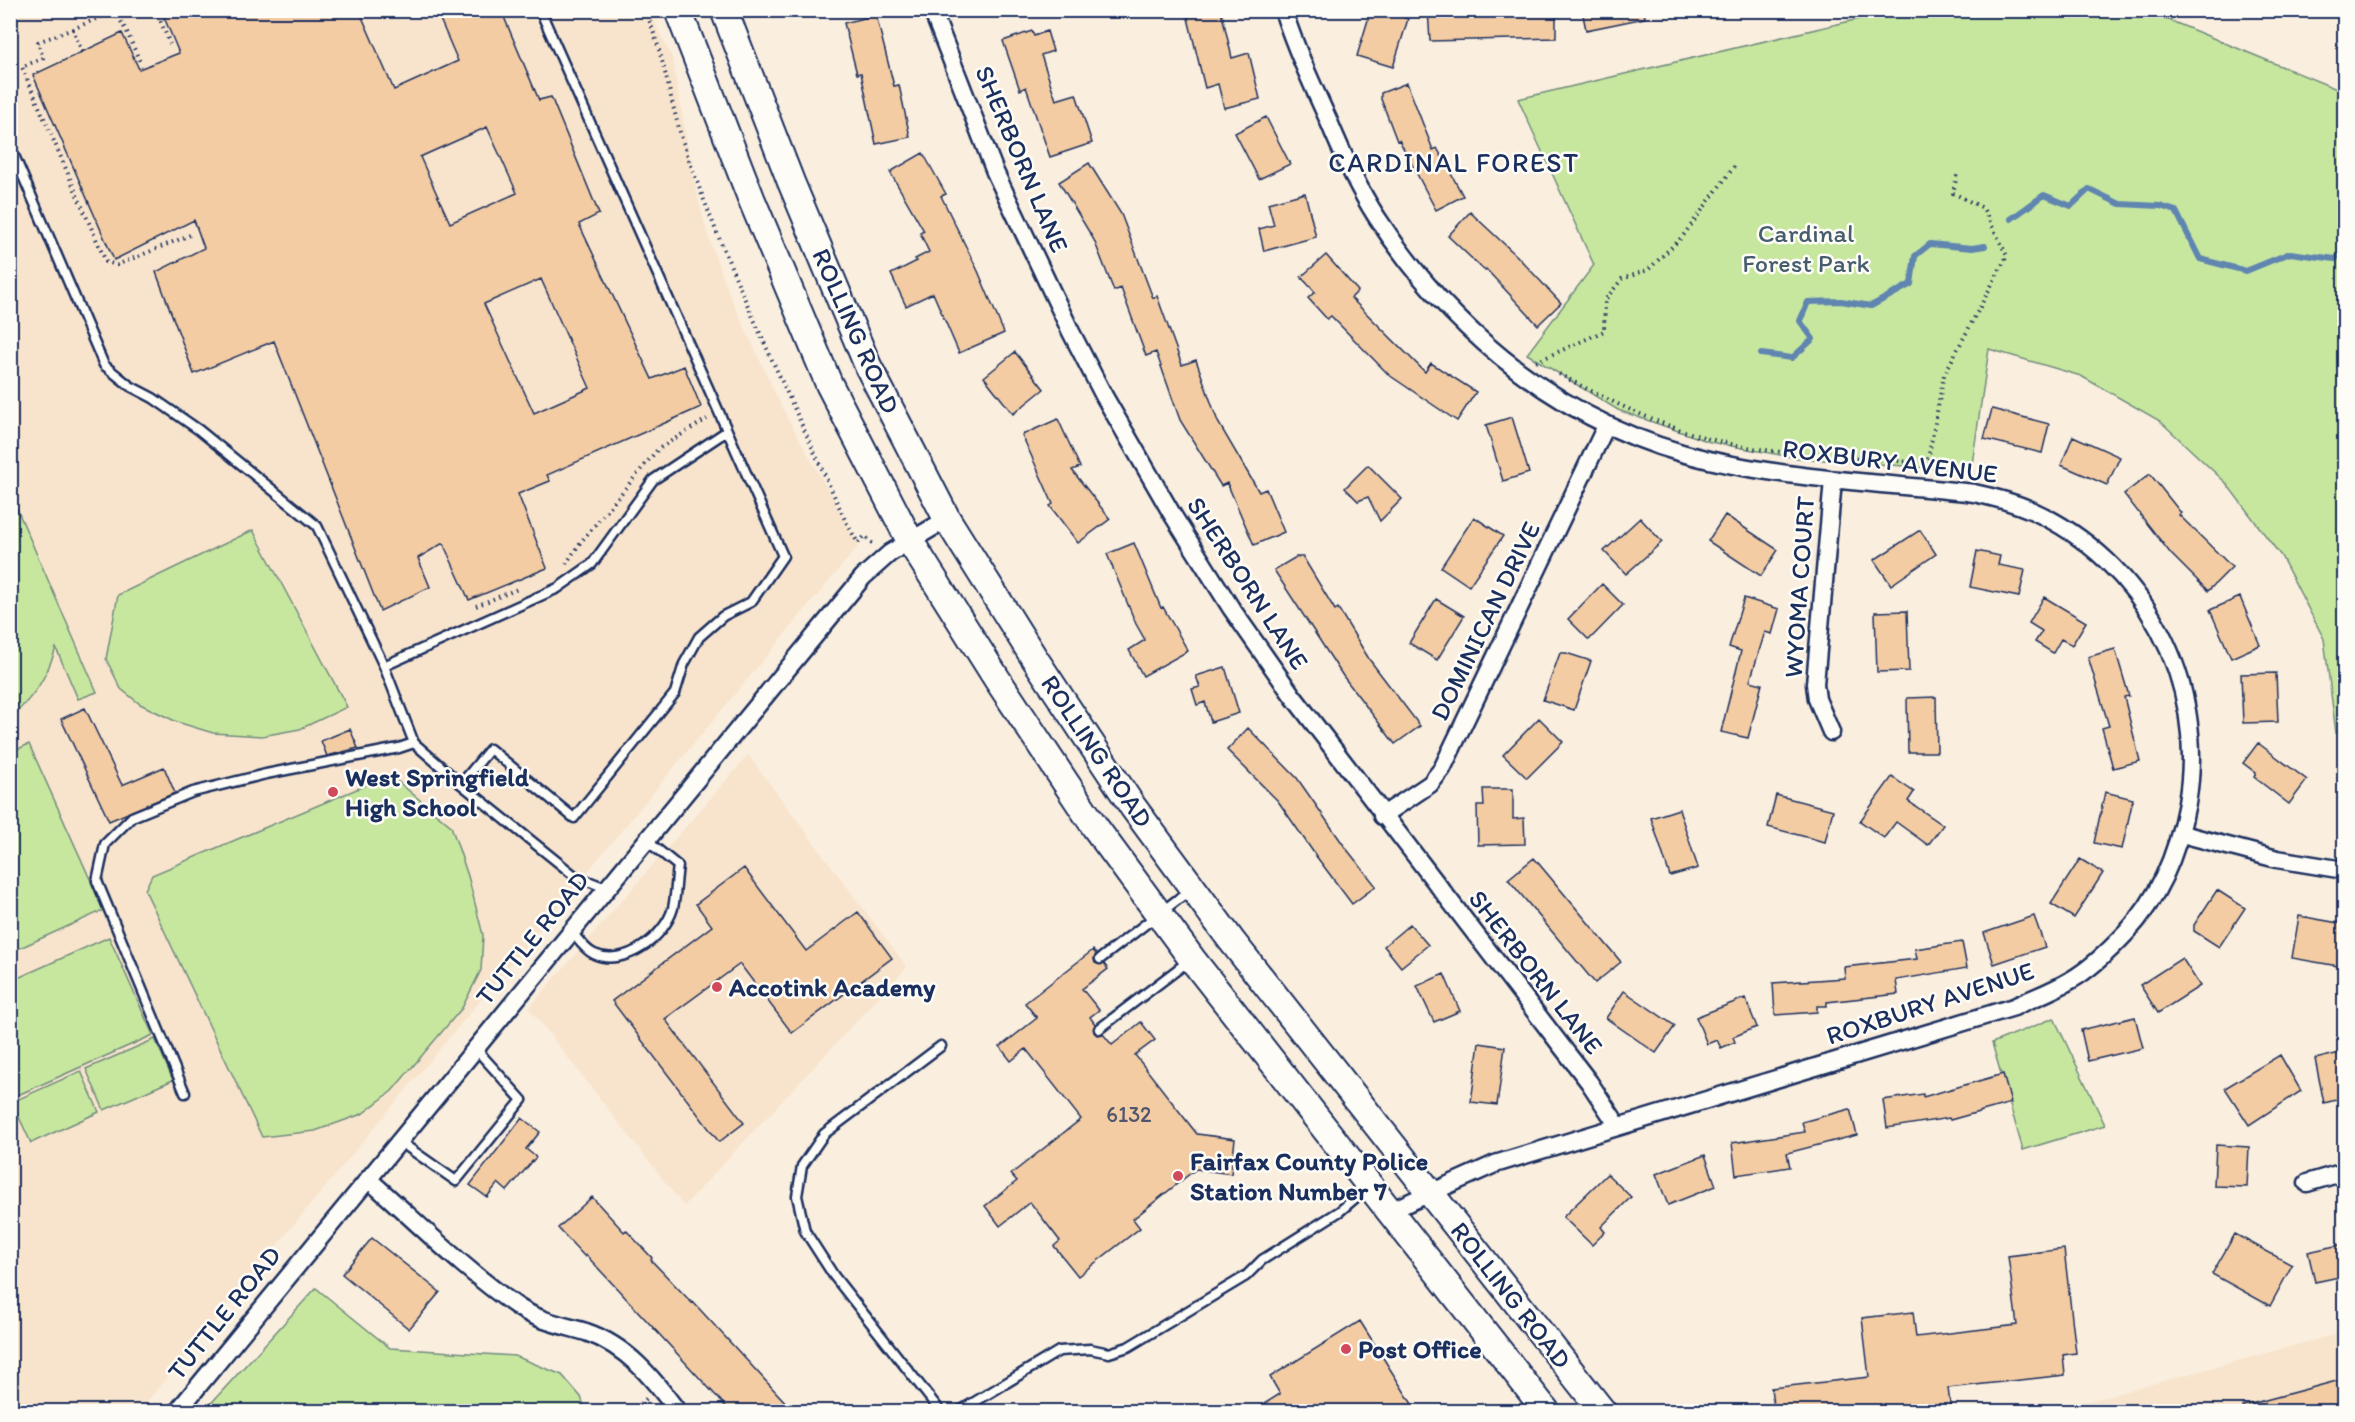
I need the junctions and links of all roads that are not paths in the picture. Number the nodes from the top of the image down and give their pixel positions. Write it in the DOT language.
graph roads {
  1 [pos="540,10"];
  2 [pos="678,10"];
  3 [pos="724,10"];
  4 [pos="932,10"];
  5 [pos="1282,10"];
  6 [pos="10,146"];
  7 [pos="1606,426"];
  8 [pos="727,431"];
  9 [pos="1833,480"];
  10 [pos="947,519"];
  11 [pos="910,540"];
  12 [pos="384,666"];
  13 [pos="1831,732"];
  14 [pos="414,743"];
  15 [pos="461,784"];
  16 [pos="1382,816"];
  17 [pos="2181,834"];
  18 [pos="646,840"];
  19 [pos="2344,870"];
  20 [pos="606,888"];
  21 [pos="1193,888"];
  22 [pos="1159,914"];
  23 [pos="571,932"];
  24 [pos="1100,958"];
  25 [pos="1192,958"];
  26 [pos="1099,1029"];
  27 [pos="941,1046"];
  28 [pos="474,1048"];
  29 [pos="185,1093"];
  30 [pos="1618,1126"];
  31 [pos="398,1141"];
  32 [pos="2344,1172"];
  33 [pos="368,1179"];
  34 [pos="2307,1183"];
  35 [pos="1370,1185"];
  36 [pos="1431,1193"];
  37 [pos="1390,1211"];
  38 [pos="177,1412"];
  39 [pos="678,1412"];
  40 [pos="941,1412"];
  41 [pos="958,1412"];
  42 [pos="1547,1412"];
  43 [pos="1604,1412"];
  1 -- 8 [label="lane"];
  2 -- 11 [label="main road, ROLLING ROAD"];
  3 -- 10 [label="main road, ROLLING ROAD"];
  4 -- 16 [label="street, SHERBORN LANE"];
  5 -- 7 [label="street, ROXBURY AVENUE"];
  6 -- 12 [label="lane"];
  7 -- 9 [label="street, ROXBURY AVENUE"];
  7 -- 16 [label="street, DOMINICAN DRIVE"];
  8 -- 12 [label="lane"];
  8 -- 15 [label="lane"];
  9 -- 13 [label="street, WYOMA COURT"];
  9 -- 17 [label="street, ROXBURY AVENUE"];
  10 -- 11 [label="street, TUTTLE ROAD"];
  10 -- 21 [label="main road, ROLLING ROAD"];
  11 -- 18 [label="street, TUTTLE ROAD"];
  11 -- 22 [label="main road, ROLLING ROAD"];
  12 -- 14 [label="lane"];
  14 -- 15 [label="lane"];
  14 -- 29 [label="lane"];
  15 -- 20 [label="lane"];
  16 -- 30 [label="street, SHERBORN LANE"];
  17 -- 19 [label="street"];
  17 -- 30 [label="street, ROXBURY AVENUE"];
  18 -- 20 [label="street, TUTTLE ROAD"];
  18 -- 23 [label="lane"];
  20 -- 23 [label="street, TUTTLE ROAD"];
  21 -- 22 [label="lane"];
  21 -- 36 [label="main road, ROLLING ROAD"];
  22 -- 24 [label="lane"];
  22 -- 25 [label="main road, ROLLING ROAD"];
  23 -- 28 [label="street, TUTTLE ROAD"];
  25 -- 26 [label="lane"];
  25 -- 35 [label="main road, ROLLING ROAD"];
  27 -- 40 [label="lane"];
  28 -- 31 [label="street, TUTTLE ROAD"];
  28 -- 31 [label="lane"];
  30 -- 36 [label="street, ROXBURY AVENUE"];
  31 -- 33 [label="street, TUTTLE ROAD"];
  32 -- 34 [label="street"];
  33 -- 38 [label="street, TUTTLE ROAD"];
  33 -- 39 [label="street"];
  35 -- 37 [label="main road, ROLLING ROAD"];
  35 -- 41 [label="lane"];
  36 -- 37 [label="street, ROXBURY AVENUE"];
  36 -- 43 [label="main road, ROLLING ROAD"];
  37 -- 42 [label="main road, ROLLING ROAD"];
}
